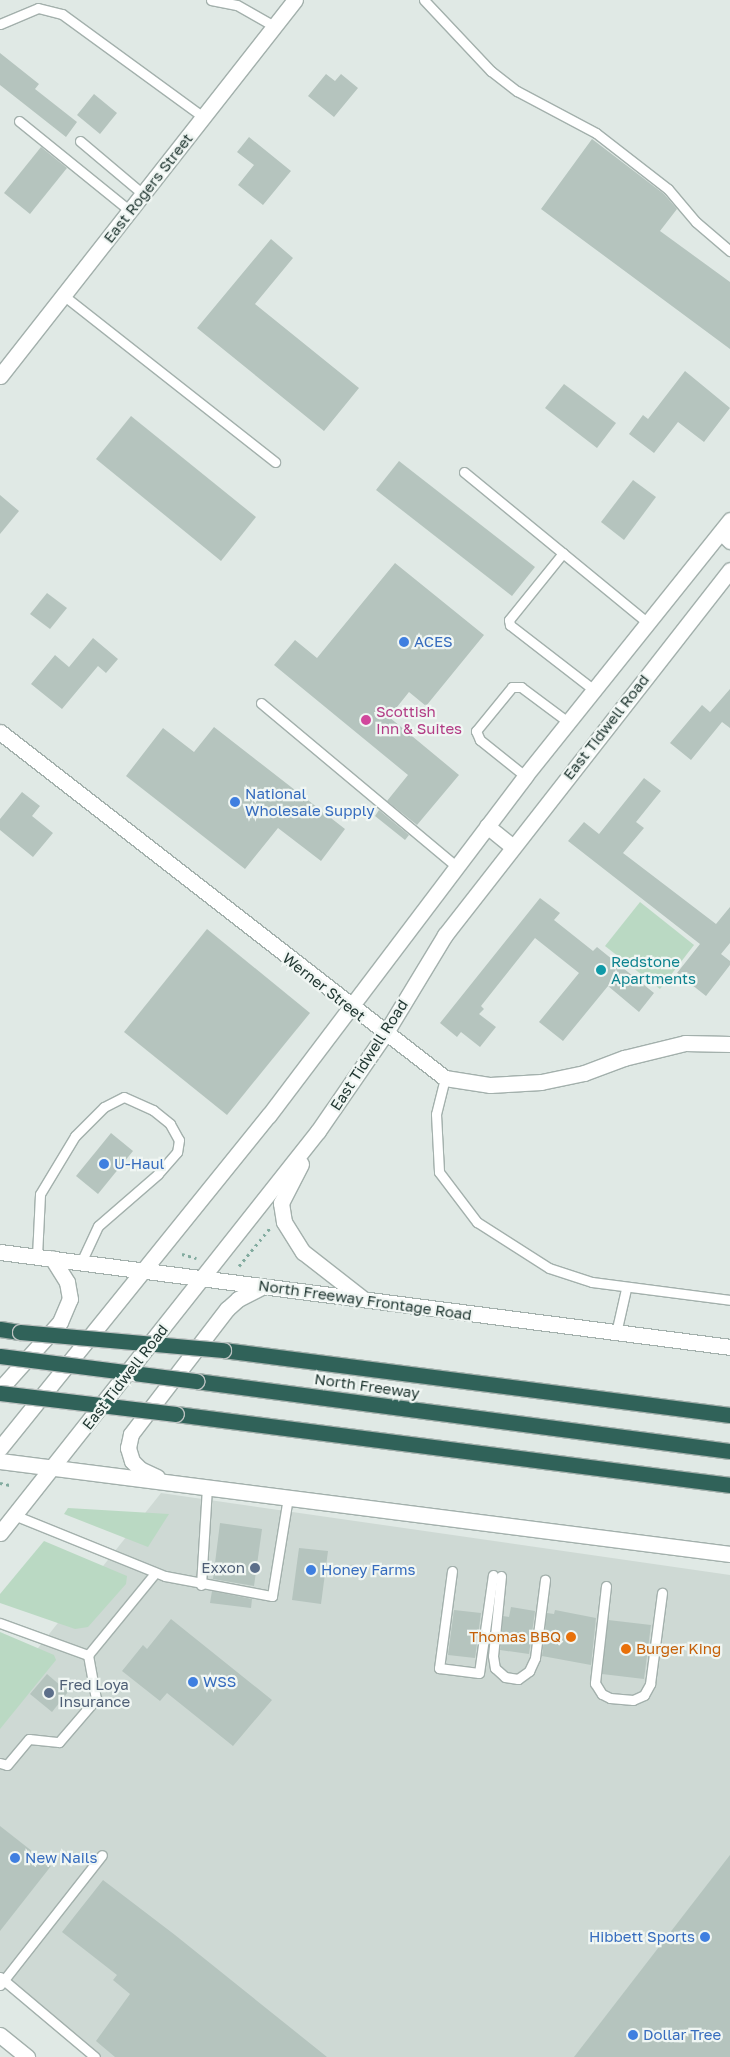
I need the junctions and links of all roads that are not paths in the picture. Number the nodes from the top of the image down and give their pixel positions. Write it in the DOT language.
graph roads {
  1 [pos="211,0"];
  2 [pos="295,0"];
  3 [pos="424,0"];
  4 [pos="0,24"];
  5 [pos="274,26"];
  6 [pos="203,117"];
  7 [pos="18,121"];
  8 [pos="80,141"];
  9 [pos="143,194"];
  10 [pos="130,211"];
  11 [pos="730,251"];
  12 [pos="63,295"];
  13 [pos="0,376"];
  14 [pos="275,462"];
  15 [pos="464,472"];
  16 [pos="727,531"];
  17 [pos="563,553"];
  18 [pos="730,570"];
  19 [pos="648,623"];
  20 [pos="594,690"];
  21 [pos="261,703"];
  22 [pos="568,722"];
  23 [pos="0,732"];
  24 [pos="525,776"];
  25 [pos="487,826"];
  26 [pos="512,846"];
  27 [pos="456,867"];
  28 [pos="352,1008"];
  29 [pos="385,1034"];
  30 [pos="730,1044"];
  31 [pos="445,1078"];
  32 [pos="318,1131"];
  33 [pos="0,1252"];
  34 [pos="45,1257"];
  35 [pos="81,1262"];
  36 [pos="144,1268"];
  37 [pos="204,1278"];
  38 [pos="263,1286"];
  39 [pos="626,1289"];
  40 [pos="362,1298"];
  41 [pos="730,1300"];
  42 [pos="0,1329"];
  43 [pos="616,1333"];
  44 [pos="730,1347"];
  45 [pos="0,1356"];
  46 [pos="0,1389"];
  47 [pos="0,1394"];
  48 [pos="730,1415"];
  49 [pos="0,1448"];
  50 [pos="730,1451"];
  51 [pos="0,1461"];
  52 [pos="51,1470"];
  53 [pos="172,1483"];
  54 [pos="730,1485"];
  55 [pos="207,1487"];
  56 [pos="288,1497"];
  57 [pos="14,1515"];
  58 [pos="0,1532"];
  59 [pos="730,1554"];
  60 [pos="155,1572"];
  61 [pos="452,1572"];
  62 [pos="545,1580"];
  63 [pos="201,1585"];
  64 [pos="606,1586"];
  65 [pos="662,1593"];
  66 [pos="0,1623"];
  67 [pos="88,1655"];
  68 [pos="0,1763"];
  69 [pos="102,1855"];
  70 [pos="1,1981"];
  71 [pos="2,2042"];
  72 [pos="27,2057"];
  73 [pos="94,2057"];
  1 -- 5 [label="lane"];
  2 -- 5 [label="main road, East Rogers Street"];
  3 -- 11 [label="lane"];
  4 -- 6 [label="lane"];
  5 -- 6 [label="main road, East Rogers Street"];
  6 -- 9 [label="main road, East Rogers Street"];
  7 -- 10 [label="lane"];
  8 -- 9 [label="lane"];
  9 -- 10 [label="main road, East Rogers Street"];
  10 -- 12 [label="main road, East Rogers Street"];
  12 -- 13 [label="main road, East Rogers Street"];
  12 -- 14 [label="lane"];
  15 -- 17 [label="lane"];
  16 -- 19 [label="main road"];
  17 -- 19 [label="lane"];
  17 -- 20 [label="lane"];
  18 -- 26 [label="main road, East Tidwell Road"];
  19 -- 20 [label="main road"];
  20 -- 22 [label="main road"];
  21 -- 27 [label="lane"];
  22 -- 24 [label="main road"];
  22 -- 24 [label="lane"];
  23 -- 28 [label="main road, Werner Street"];
  24 -- 25 [label="main road"];
  25 -- 26 [label="main road"];
  25 -- 27 [label="main road"];
  26 -- 29 [label="main road, East Tidwell Road"];
  27 -- 28 [label="main road"];
  28 -- 29 [label="main road, Werner Street"];
  28 -- 36 [label="main road"];
  29 -- 31 [label="main road, Werner Street"];
  29 -- 32 [label="main road, East Tidwell Road"];
  30 -- 31 [label="main road, Werner Street"];
  31 -- 39 [label="lane"];
  32 -- 37 [label="main road, East Tidwell Road"];
  32 -- 40 [label="main road"];
  33 -- 34 [label="main road, North Freeway Frontage Road"];
  34 -- 35 [label="main road, North Freeway Frontage Road"];
  34 -- 35 [label="lane"];
  34 -- 46 [label="main road"];
  35 -- 36 [label="main road, North Freeway Frontage Road"];
  36 -- 37 [label="main road, North Freeway Frontage Road"];
  36 -- 49 [label="main road"];
  37 -- 38 [label="main road, North Freeway Frontage Road"];
  37 -- 52 [label="main road, East Tidwell Road"];
  38 -- 40 [label="main road, North Freeway Frontage Road"];
  38 -- 53 [label="main road"];
  39 -- 41 [label="lane"];
  39 -- 43 [label="lane"];
  40 -- 43 [label="main road, North Freeway Frontage Road"];
  42 -- 48 [label="highway, North Freeway, bridge"];
  43 -- 44 [label="main road, North Freeway Frontage Road"];
  45 -- 50 [label="highway, North Freeway, bridge"];
  47 -- 54 [label="highway, bridge"];
  51 -- 52 [label="main road"];
  52 -- 53 [label="main road"];
  52 -- 57 [label="main road, East Tidwell Road"];
  53 -- 55 [label="main road"];
  55 -- 56 [label="main road"];
  55 -- 63 [label="lane"];
  56 -- 59 [label="main road"];
  56 -- 63 [label="lane"];
  57 -- 58 [label="main road, East Tidwell Road"];
  57 -- 60 [label="lane"];
  60 -- 63 [label="lane"];
  60 -- 67 [label="lane"];
  61 -- 62 [label="lane"];
  64 -- 65 [label="lane"];
  66 -- 67 [label="lane"];
  67 -- 68 [label="lane"];
  69 -- 70 [label="lane"];
  70 -- 73 [label="lane"];
  71 -- 72 [label="main road"];
}
